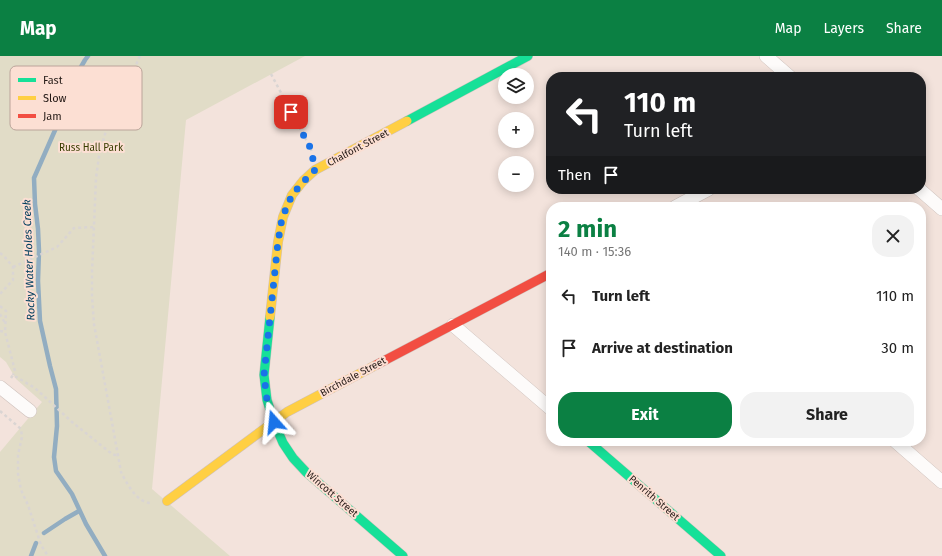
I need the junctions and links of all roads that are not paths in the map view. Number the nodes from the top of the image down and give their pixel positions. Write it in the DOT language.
graph roads {
  1 [pos="528,56"];
  2 [pos="766,56"];
  3 [pos="784,72"];
  4 [pos="700,194"];
  5 [pos="926,194"];
  6 [pos="684,202"];
  7 [pos="941,205"];
  8 [pos="546,276"];
  9 [pos="453,325"];
  10 [pos="0,387"];
  11 [pos="546,405"];
  12 [pos="30,411"];
  13 [pos="274,422"];
  14 [pos="594,446"];
  15 [pos="901,446"];
  16 [pos="942,482"];
  17 [pos="167,501"];
  18 [pos="403,556"];
  19 [pos="721,556"];
  1 -- 13 [label="street, Chalfont Street"];
  2 -- 3 [label="street"];
  4 -- 6 [label="street"];
  5 -- 7 [label="street"];
  8 -- 9 [label="street, Birchdale Street"];
  9 -- 11 [label="street"];
  9 -- 13 [label="street, Birchdale Street"];
  10 -- 12 [label="street"];
  13 -- 17 [label="street, Birchdale Street"];
  13 -- 18 [label="street, Wincott Street"];
  14 -- 19 [label="street, Penrith Street"];
  15 -- 16 [label="street"];
}
